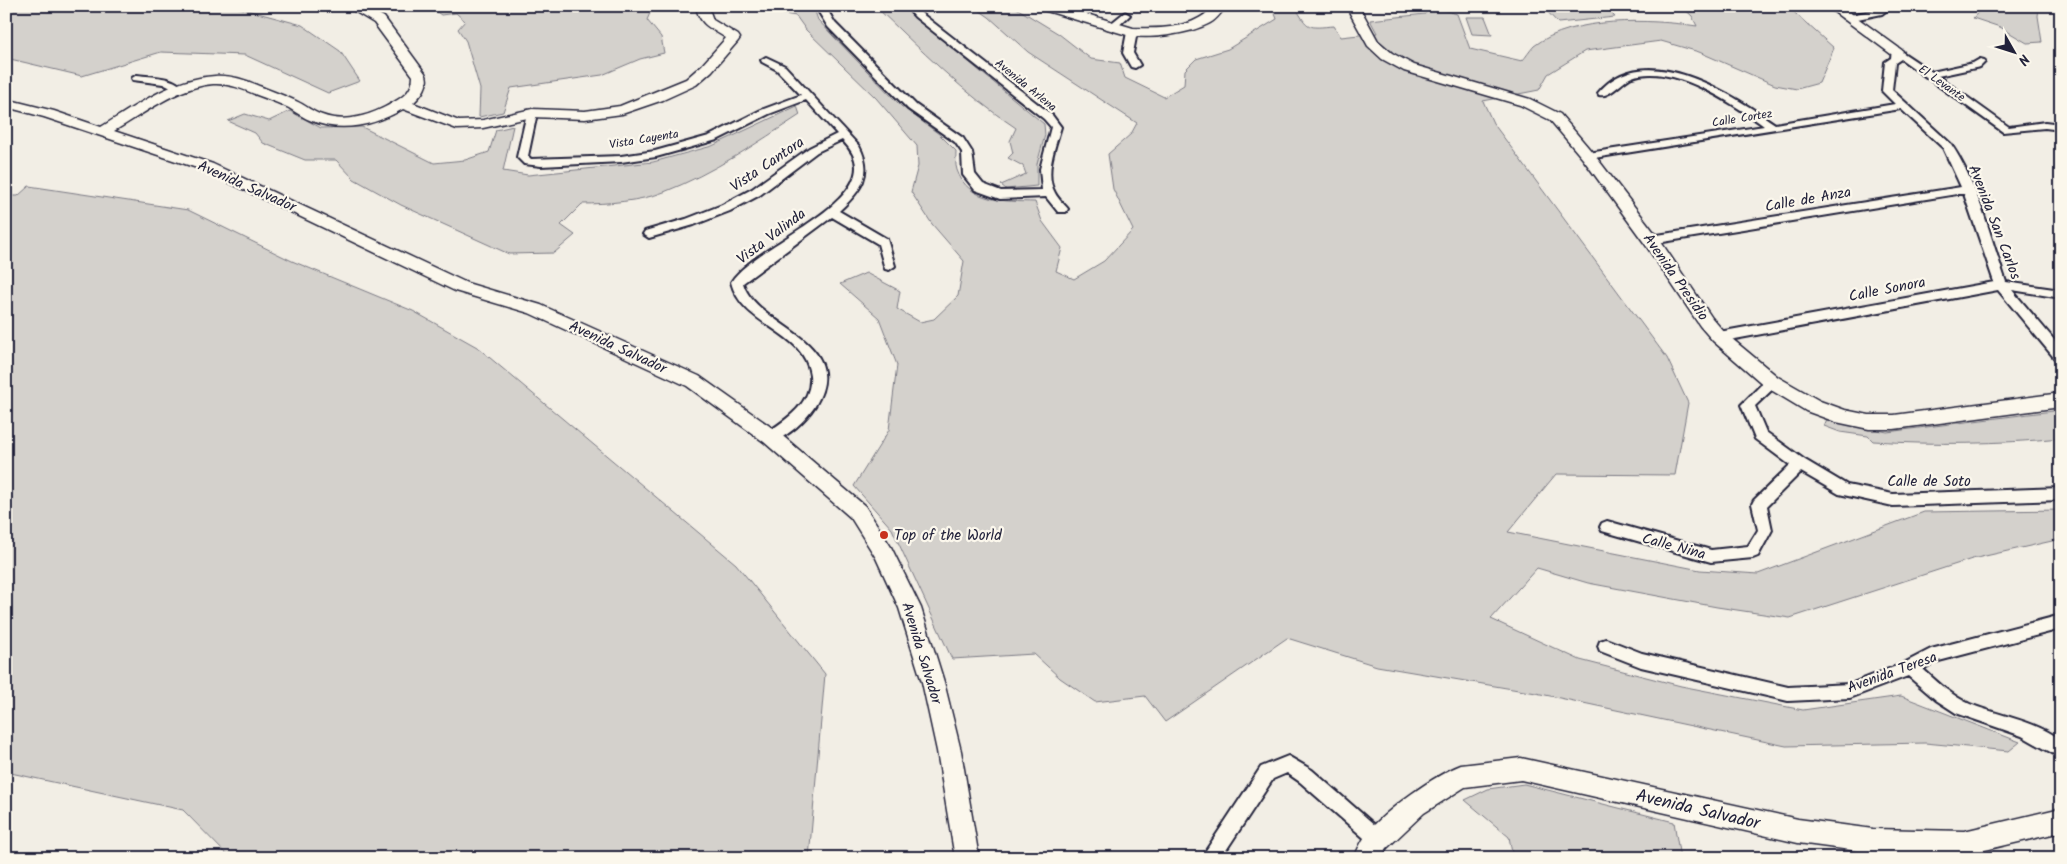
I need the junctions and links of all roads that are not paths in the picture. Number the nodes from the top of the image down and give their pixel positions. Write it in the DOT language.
graph roads {
  1 [pos="352,6"];
  2 [pos="702,6"];
  3 [pos="820,6"];
  4 [pos="910,6"];
  5 [pos="1045,6"];
  6 [pos="1220,6"];
  7 [pos="1352,6"];
  8 [pos="1832,6"];
  9 [pos="1887,6"];
  10 [pos="1125,14"];
  11 [pos="1848,18"];
  12 [pos="1112,27"];
  13 [pos="1132,32"];
  14 [pos="733,38"];
  15 [pos="1896,51"];
  16 [pos="766,60"];
  17 [pos="1980,62"];
  18 [pos="1135,65"];
  19 [pos="1931,75"];
  20 [pos="137,78"];
  21 [pos="179,89"];
  22 [pos="1603,93"];
  23 [pos="808,96"];
  24 [pos="6,103"];
  25 [pos="403,104"];
  26 [pos="1901,106"];
  27 [pos="532,113"];
  28 [pos="1773,127"];
  29 [pos="2061,127"];
  30 [pos="104,131"];
  31 [pos="844,135"];
  32 [pos="1588,156"];
  33 [pos="1969,191"];
  34 [pos="1049,193"];
  35 [pos="1062,209"];
  36 [pos="831,211"];
  37 [pos="649,234"];
  38 [pos="1651,240"];
  39 [pos="888,266"];
  40 [pos="2001,285"];
  41 [pos="2061,294"];
  42 [pos="1719,337"];
  43 [pos="2061,357"];
  44 [pos="1772,382"];
  45 [pos="2061,400"];
  46 [pos="771,437"];
  47 [pos="1800,464"];
  48 [pos="2061,494"];
  49 [pos="1607,527"];
  50 [pos="2061,622"];
  51 [pos="1606,646"];
  52 [pos="1910,668"];
  53 [pos="2061,750"];
  54 [pos="2061,820"];
  55 [pos="1372,849"];
  56 [pos="967,858"];
  57 [pos="1210,858"];
  1 -- 25 [label="street"];
  2 -- 14 [label="street"];
  3 -- 34 [label="street"];
  4 -- 34 [label="street, Avenida Arlena"];
  5 -- 12 [label="street"];
  6 -- 13 [label="street"];
  7 -- 32 [label="street, Avenida Presidio"];
  8 -- 11 [label="street, El Levante"];
  9 -- 11 [label="street"];
  10 -- 12 [label="street"];
  11 -- 15 [label="street, El Levante"];
  12 -- 13 [label="street"];
  13 -- 18 [label="street"];
  14 -- 27 [label="street"];
  15 -- 19 [label="street, El Levante"];
  15 -- 26 [label="street, Avenida San Carlos"];
  16 -- 23 [label="street, Vista Valinda"];
  17 -- 19 [label="street"];
  19 -- 29 [label="street, El Levante"];
  20 -- 21 [label="street"];
  21 -- 25 [label="street"];
  21 -- 30 [label="street"];
  22 -- 28 [label="street"];
  23 -- 27 [label="street, Vista Cayenta"];
  23 -- 31 [label="street, Vista Valinda"];
  24 -- 30 [label="street, Avenida Salvador"];
  25 -- 27 [label="street"];
  26 -- 28 [label="street, Calle Cortez"];
  26 -- 33 [label="street, Avenida San Carlos"];
  28 -- 32 [label="street, Calle Cortez"];
  30 -- 46 [label="street, Avenida Salvador"];
  31 -- 36 [label="street, Vista Valinda"];
  31 -- 37 [label="street, Vista Cantora"];
  32 -- 38 [label="street, Avenida Presidio"];
  33 -- 38 [label="street, Calle de Anza"];
  33 -- 40 [label="street, Avenida San Carlos"];
  34 -- 35 [label="street"];
  36 -- 39 [label="street"];
  36 -- 46 [label="street, Vista Valinda"];
  38 -- 42 [label="street, Avenida Presidio"];
  40 -- 41 [label="street, Calle Sonora"];
  40 -- 42 [label="street, Calle Sonora"];
  40 -- 43 [label="street, Avenida San Carlos"];
  42 -- 44 [label="street, Avenida Presidio"];
  44 -- 45 [label="street, Avenida Presidio"];
  44 -- 47 [label="street, Calle de Soto"];
  46 -- 56 [label="street, Avenida Salvador"];
  47 -- 48 [label="street, Calle de Soto"];
  47 -- 49 [label="street, Calle Nina"];
  50 -- 52 [label="street, Avenida Teresa"];
  51 -- 52 [label="street, Avenida Teresa"];
  52 -- 53 [label="street"];
  54 -- 55 [label="street, Avenida Salvador"];
  55 -- 57 [label="street"];
}
